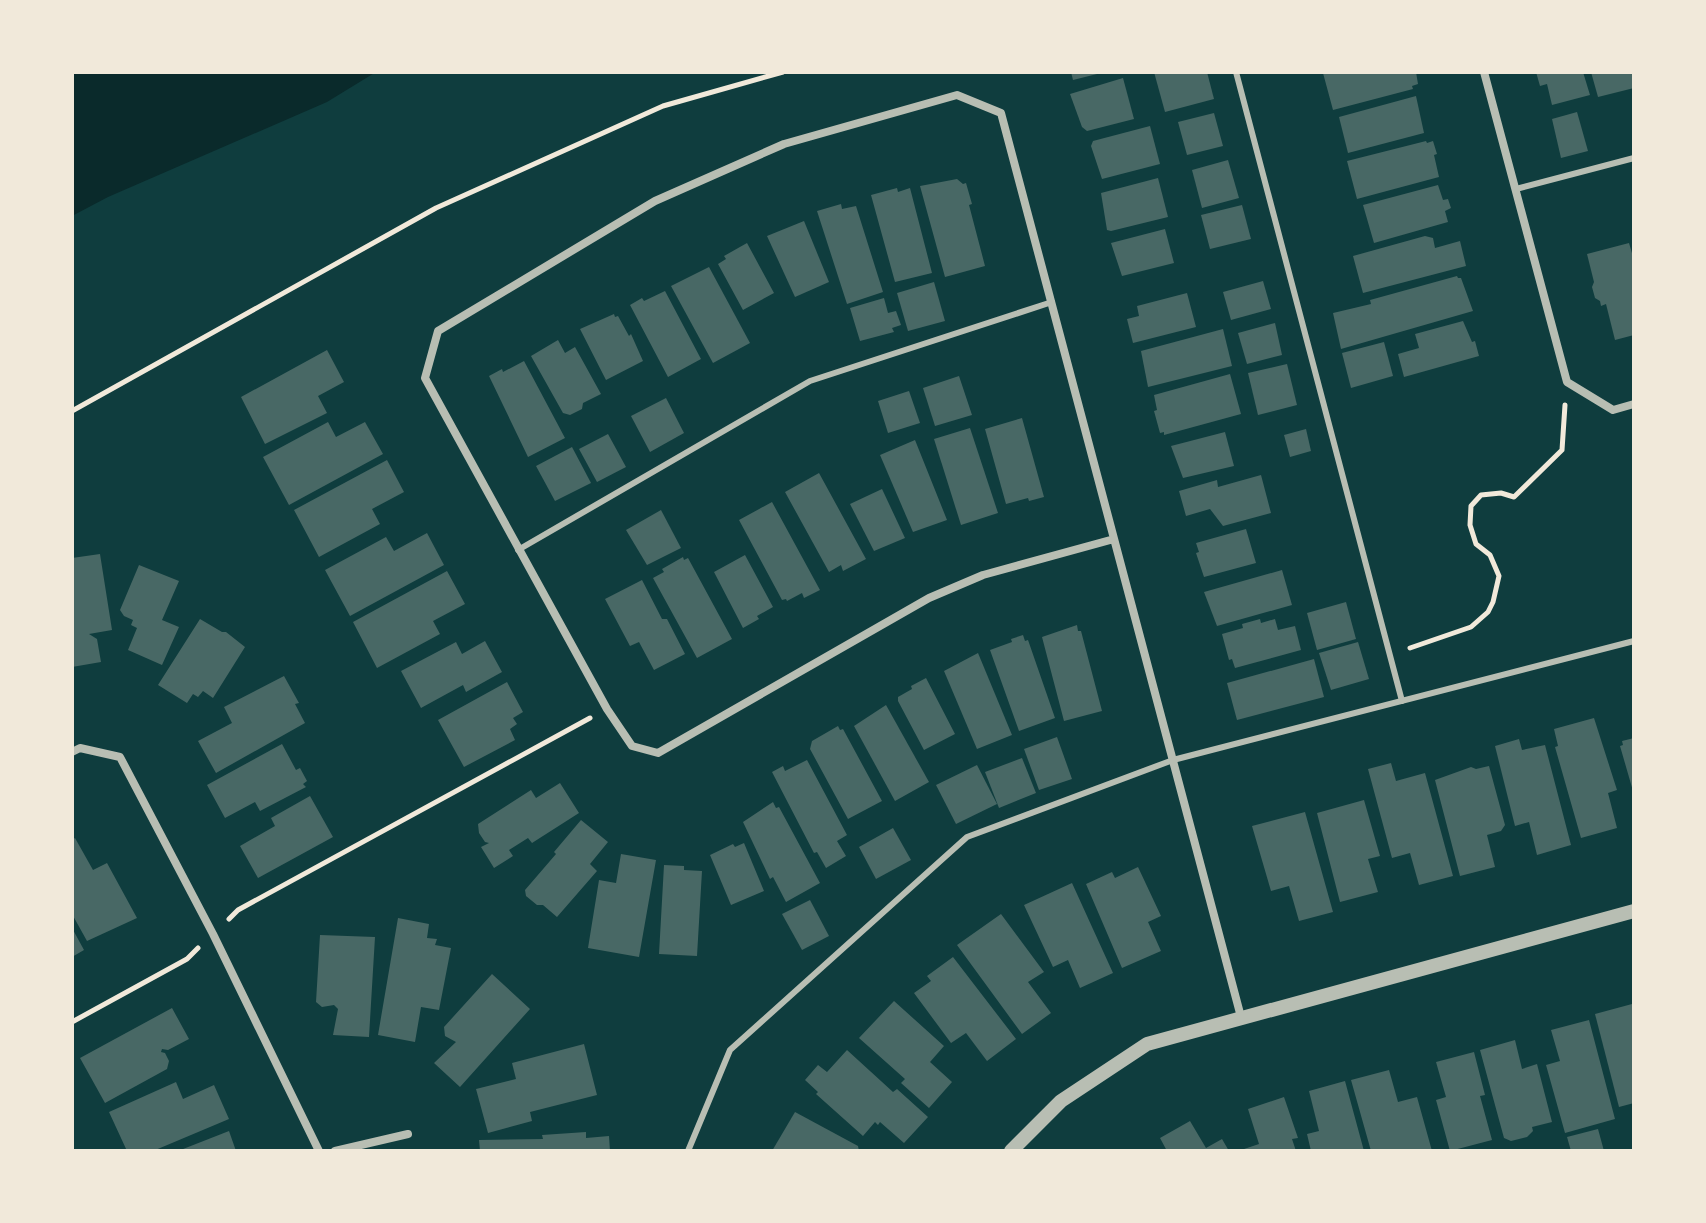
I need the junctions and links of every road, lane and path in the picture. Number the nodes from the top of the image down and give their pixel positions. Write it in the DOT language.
graph roads {
  1 [pos="783,72"];
  2 [pos="1236,72"];
  3 [pos="1484,72"];
  4 [pos="1634,158"];
  5 [pos="1516,189"];
  6 [pos="1052,302"];
  7 [pos="1567,382"];
  8 [pos="1634,404"];
  9 [pos="72,411"];
  10 [pos="1114,539"];
  11 [pos="518,550"];
  12 [pos="1634,641"];
  13 [pos="1389,654"];
  14 [pos="1402,701"];
  15 [pos="607,709"];
  16 [pos="72,752"];
  17 [pos="1173,760"];
  18 [pos="1634,911"];
  19 [pos="213,934"];
  20 [pos="1241,1017"];
  21 [pos="72,1022"];
  22 [pos="408,1134"];
  23 [pos="319,1151"];
  24 [pos="335,1151"];
  25 [pos="688,1151"];
  26 [pos="1011,1151"];
  1 -- 9 [label="path"];
  2 -- 13 [label="lane"];
  3 -- 5 [label="street"];
  4 -- 5 [label="lane"];
  5 -- 7 [label="street"];
  6 -- 10 [label="street"];
  6 -- 11 [label="lane"];
  6 -- 11 [label="street"];
  7 -- 8 [label="street"];
  7 -- 13 [label="path"];
  10 -- 15 [label="street"];
  10 -- 17 [label="street"];
  11 -- 15 [label="street"];
  12 -- 14 [label="lane"];
  13 -- 14 [label="lane"];
  14 -- 17 [label="lane"];
  15 -- 19 [label="path"];
  16 -- 19 [label="street"];
  17 -- 20 [label="street"];
  17 -- 25 [label="lane"];
  18 -- 20 [label="street"];
  19 -- 21 [label="path"];
  19 -- 23 [label="street"];
  20 -- 26 [label="street"];
  22 -- 24 [label="street"];
}
